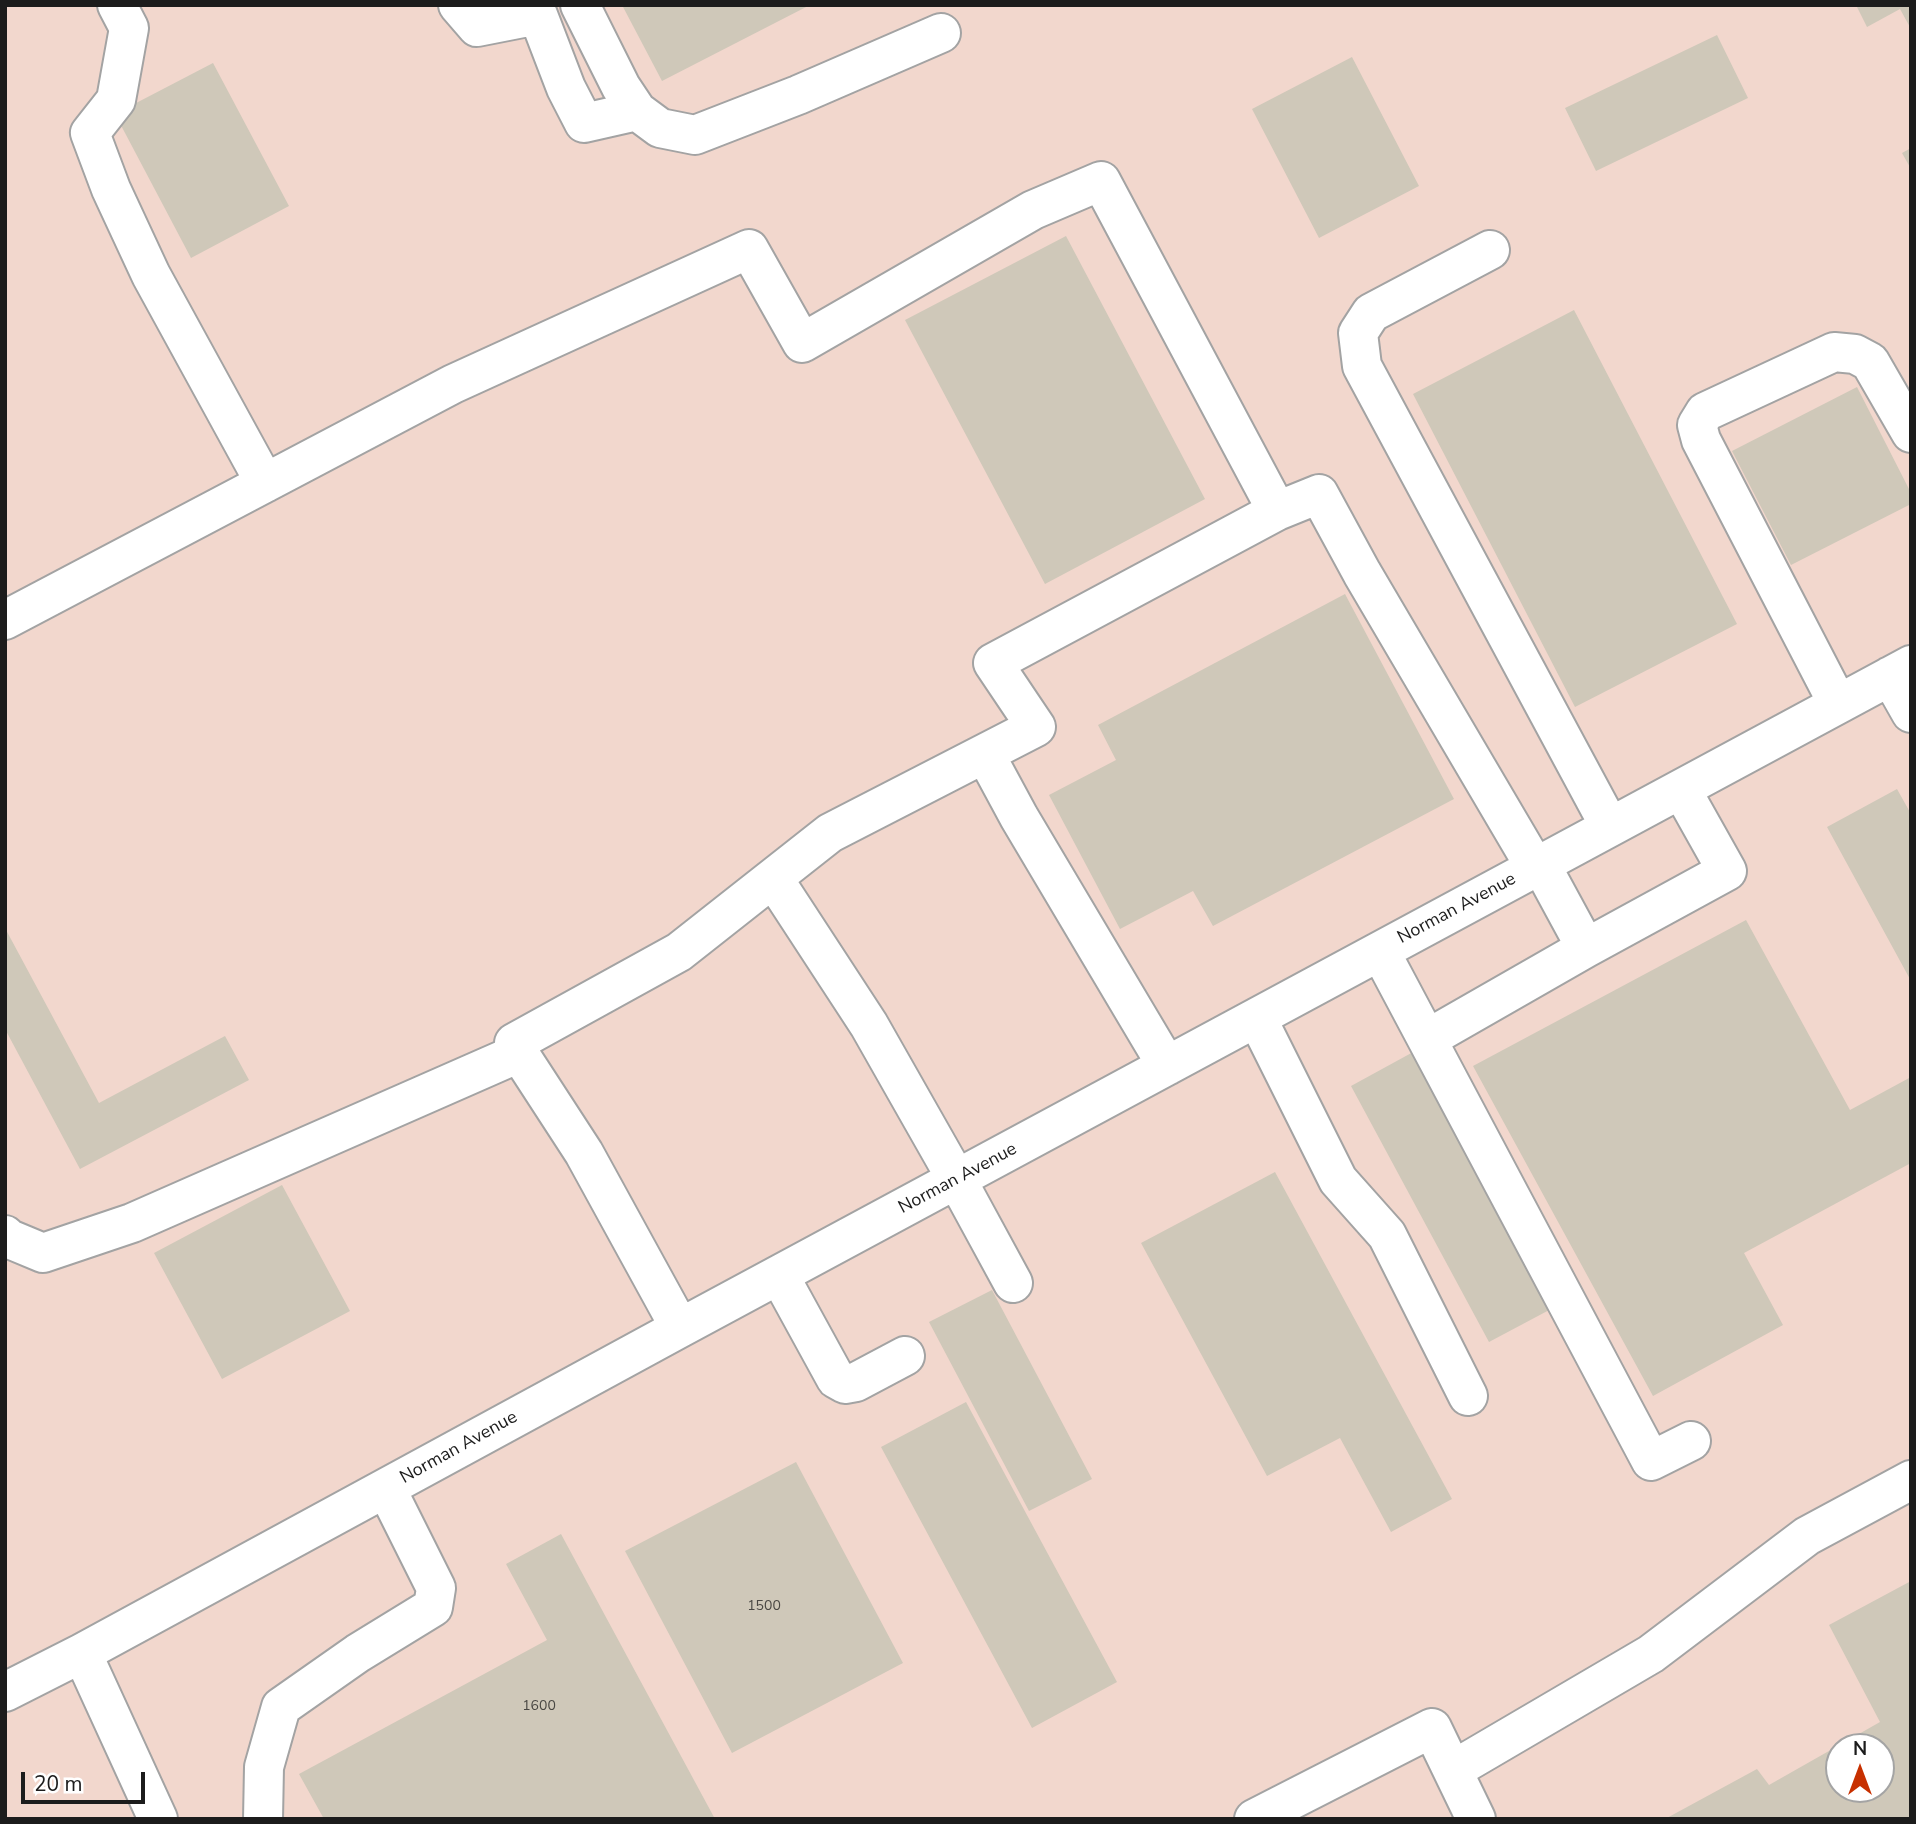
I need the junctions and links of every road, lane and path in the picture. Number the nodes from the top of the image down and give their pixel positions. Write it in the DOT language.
graph roads {
  1 [pos="117,5"];
  2 [pos="458,5"];
  3 [pos="580,5"];
  4 [pos="941,33"];
  5 [pos="637,111"];
  6 [pos="1490,250"];
  7 [pos="1911,433"];
  8 [pos="265,483"];
  9 [pos="1277,511"];
  10 [pos="5,620"];
  11 [pos="1901,670"];
  12 [pos="1838,704"];
  13 [pos="1911,713"];
  14 [pos="985,754"];
  15 [pos="1681,789"];
  16 [pos="1610,827"];
  17 [pos="1538,866"];
  18 [pos="773,878"];
  19 [pos="1586,948"];
  20 [pos="1380,951"];
  21 [pos="1257,1018"];
  22 [pos="1427,1039"];
  23 [pos="519,1053"];
  24 [pos="1167,1066"];
  25 [pos="957,1180"];
  26 [pos="5,1235"];
  27 [pos="779,1275"];
  28 [pos="1013,1283"];
  29 [pos="680,1328"];
  30 [pos="905,1356"];
  31 [pos="1468,1396"];
  32 [pos="1691,1441"];
  33 [pos="1911,1480"];
  34 [pos="386,1488"];
  35 [pos="82,1653"];
  36 [pos="5,1692"];
  37 [pos="1453,1770"];
  38 [pos="254,1815"];
  39 [pos="158,1819"];
  40 [pos="1254,1819"];
  41 [pos="1476,1819"];
  1 -- 8 [label="street"];
  2 -- 5 [label="street"];
  3 -- 5 [label="street"];
  4 -- 5 [label="street"];
  6 -- 16 [label="street"];
  7 -- 12 [label="street"];
  8 -- 9 [label="street"];
  8 -- 10 [label="street"];
  9 -- 14 [label="street"];
  9 -- 17 [label="street"];
  11 -- 12 [label="street, Norman Avenue"];
  11 -- 13 [label="street"];
  12 -- 15 [label="street, Norman Avenue"];
  14 -- 18 [label="street"];
  14 -- 24 [label="street"];
  15 -- 16 [label="street, Norman Avenue"];
  15 -- 19 [label="street"];
  16 -- 17 [label="street, Norman Avenue"];
  17 -- 19 [label="street"];
  17 -- 20 [label="street, Norman Avenue"];
  18 -- 23 [label="street"];
  18 -- 25 [label="street"];
  19 -- 22 [label="street"];
  20 -- 21 [label="street, Norman Avenue"];
  20 -- 22 [label="street"];
  21 -- 24 [label="street, Norman Avenue"];
  21 -- 31 [label="street"];
  22 -- 32 [label="street"];
  23 -- 26 [label="street"];
  23 -- 29 [label="street"];
  24 -- 25 [label="street, Norman Avenue"];
  25 -- 27 [label="street, Norman Avenue"];
  25 -- 28 [label="street"];
  27 -- 29 [label="street, Norman Avenue"];
  27 -- 30 [label="street"];
  29 -- 34 [label="street, Norman Avenue"];
  33 -- 37 [label="street"];
  34 -- 35 [label="street, Norman Avenue"];
  34 -- 38 [label="street"];
  35 -- 36 [label="street, Norman Avenue"];
  35 -- 39 [label="street"];
  37 -- 40 [label="street"];
  37 -- 41 [label="street"];
}
